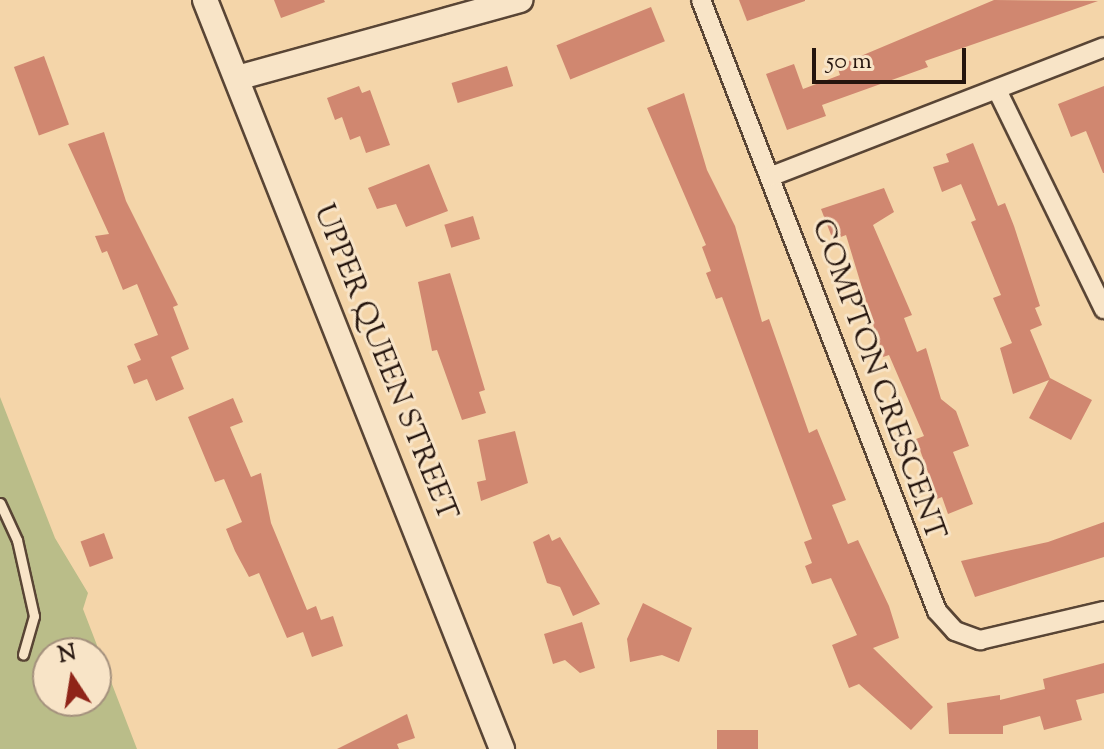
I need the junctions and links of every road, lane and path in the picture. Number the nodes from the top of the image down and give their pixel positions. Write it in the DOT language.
graph roads {
  1 [pos="205,0"];
  2 [pos="520,0"];
  3 [pos="701,0"];
  4 [pos="1104,47"];
  5 [pos="237,78"];
  6 [pos="997,90"];
  7 [pos="772,176"];
  8 [pos="1104,309"];
  9 [pos="0,503"];
  10 [pos="1104,611"];
  11 [pos="23,654"];
  12 [pos="502,749"];
  1 -- 5 [label="street, UPPER QUEEN STREET"];
  2 -- 5 [label="street"];
  3 -- 7 [label="street, COMPTON CRESCENT"];
  4 -- 6 [label="street"];
  5 -- 12 [label="street, UPPER QUEEN STREET"];
  6 -- 7 [label="street"];
  6 -- 8 [label="street"];
  7 -- 10 [label="street, COMPTON CRESCENT"];
  9 -- 11 [label="lane"];
}
